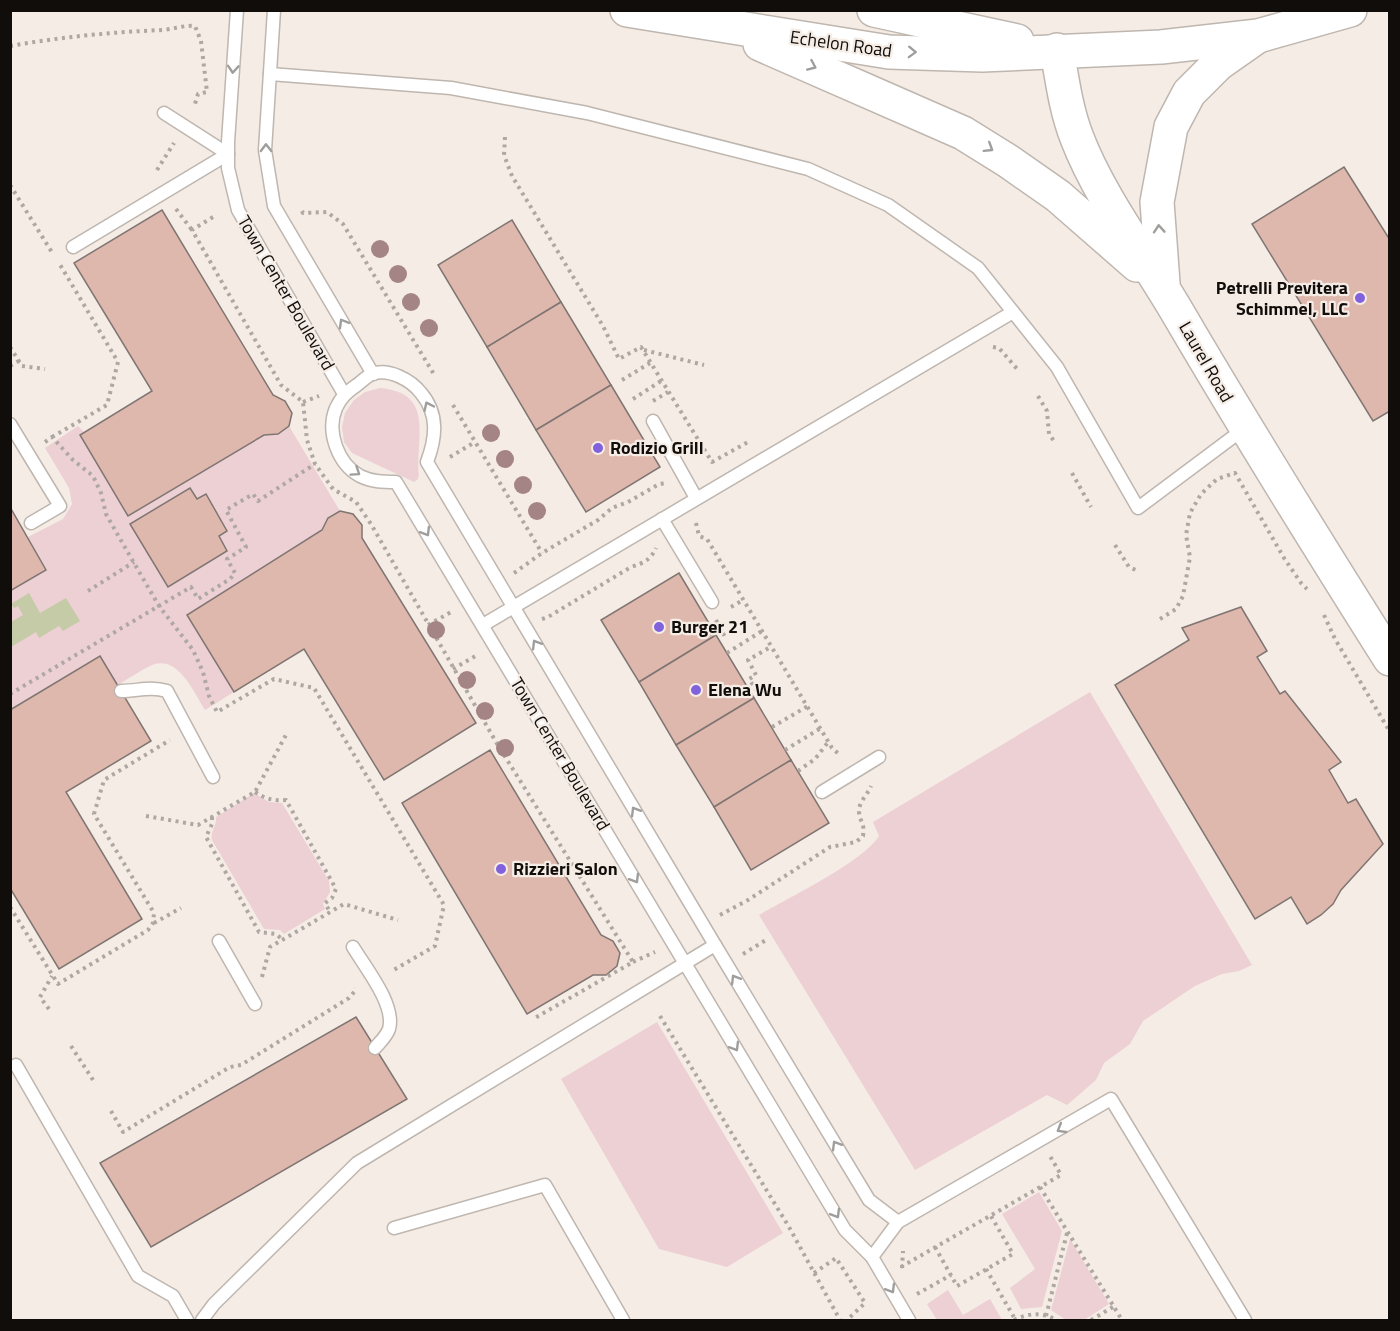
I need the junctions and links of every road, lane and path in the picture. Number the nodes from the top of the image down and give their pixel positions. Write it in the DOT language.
graph roads {
  1 [pos="237,10"];
  2 [pos="274,10"];
  3 [pos="627,10"];
  4 [pos="874,10"];
  5 [pos="1350,10"];
  6 [pos="720,26"];
  7 [pos="1258,36"];
  8 [pos="10,46"];
  9 [pos="1057,50"];
  10 [pos="270,74"];
  11 [pos="194,107"];
  12 [pos="165,113"];
  13 [pos="505,137"];
  14 [pos="176,140"];
  15 [pos="228,153"];
  16 [pos="157,170"];
  17 [pos="10,185"];
  18 [pos="176,209"];
  19 [pos="213,217"];
  20 [pos="192,230"];
  21 [pos="73,247"];
  22 [pos="1163,288"];
  23 [pos="1013,312"];
  24 [pos="10,347"];
  25 [pos="643,350"];
  26 [pos="19,361"];
  27 [pos="650,363"];
  28 [pos="704,365"];
  29 [pos="10,366"];
  30 [pos="45,369"];
  31 [pos="373,374"];
  32 [pos="622,380"];
  33 [pos="662,381"];
  34 [pos="344,394"];
  35 [pos="321,395"];
  36 [pos="1038,396"];
  37 [pos="633,399"];
  38 [pos="303,402"];
  39 [pos="653,421"];
  40 [pos="10,424"];
  41 [pos="1245,428"];
  42 [pos="52,437"];
  43 [pos="1054,441"];
  44 [pos="45,442"];
  45 [pos="475,442"];
  46 [pos="748,442"];
  47 [pos="447,459"];
  48 [pos="315,464"];
  49 [pos="1072,473"];
  50 [pos="668,483"];
  51 [pos="696,498"];
  52 [pos="1091,507"];
  53 [pos="662,519"];
  54 [pos="696,522"];
  55 [pos="31,523"];
  56 [pos="658,544"];
  57 [pos="1115,545"];
  58 [pos="134,562"];
  59 [pos="1136,570"];
  60 [pos="514,574"];
  61 [pos="88,591"];
  62 [pos="1315,596"];
  63 [pos="712,602"];
  64 [pos="159,606"];
  65 [pos="1322,606"];
  66 [pos="514,607"];
  67 [pos="451,612"];
  68 [pos="541,619"];
  69 [pos="1160,619"];
  70 [pos="428,625"];
  71 [pos="483,625"];
  72 [pos="762,631"];
  73 [pos="772,646"];
  74 [pos="727,653"];
  75 [pos="478,655"];
  76 [pos="1389,659"];
  77 [pos="453,669"];
  78 [pos="121,691"];
  79 [pos="757,691"];
  80 [pos="10,694"];
  81 [pos="808,706"];
  82 [pos="772,728"];
  83 [pos="821,728"];
  84 [pos="1389,732"];
  85 [pos="287,733"];
  86 [pos="179,734"];
  87 [pos="829,741"];
  88 [pos="785,750"];
  89 [pos="840,755"];
  90 [pos="879,757"];
  91 [pos="798,771"];
  92 [pos="213,777"];
  93 [pos="872,782"];
  94 [pos="255,792"];
  95 [pos="822,792"];
  96 [pos="146,816"];
  97 [pos="212,817"];
  98 [pos="10,907"];
  99 [pos="181,908"];
  100 [pos="330,912"];
  101 [pos="717,916"];
  102 [pos="398,920"];
  103 [pos="153,923"];
  104 [pos="283,940"];
  105 [pos="766,940"];
  106 [pos="219,941"];
  107 [pos="715,945"];
  108 [pos="353,947"];
  109 [pos="655,952"];
  110 [pos="742,954"];
  111 [pos="633,962"];
  112 [pos="686,963"];
  113 [pos="387,964"];
  114 [pos="52,976"];
  115 [pos="351,984"];
  116 [pos="255,1004"];
  117 [pos="49,1009"];
  118 [pos="660,1016"];
  119 [pos="533,1019"];
  120 [pos="71,1046"];
  121 [pos="375,1048"];
  122 [pos="16,1065"];
  123 [pos="93,1080"];
  124 [pos="111,1111"];
  125 [pos="1042,1141"];
  126 [pos="1040,1188"];
  127 [pos="991,1216"];
  128 [pos="898,1222"];
  129 [pos="394,1228"];
  130 [pos="1068,1232"];
  131 [pos="903,1243"];
  132 [pos="935,1247"];
  133 [pos="872,1257"];
  134 [pos="986,1269"];
  135 [pos="814,1273"];
  136 [pos="951,1275"];
  137 [pos="917,1294"];
  138 [pos="1113,1307"];
  139 [pos="1046,1316"];
  140 [pos="187,1320"];
  141 [pos="202,1320"];
  142 [pos="623,1320"];
  143 [pos="840,1320"];
  144 [pos="847,1320"];
  145 [pos="909,1320"];
  146 [pos="1015,1320"];
  147 [pos="1056,1320"];
  148 [pos="1091,1320"];
  149 [pos="1122,1320"];
  150 [pos="1245,1320"];
  1 -- 15 [label="lane, Town Center Boulevard, one-way"];
  2 -- 10 [label="lane, Town Center Boulevard"];
  3 -- 6 [label="street, Echelon Road"];
  4 -- 9 [label="street, Echelon Road"];
  5 -- 7 [label="street, Echelon Road"];
  6 -- 9 [label="street, Echelon Road, one-way"];
  6 -- 22 [label="street, one-way"];
  7 -- 9 [label="street, Echelon Road"];
  22 -- 7 [label="street, one-way"];
  8 -- 11 [label="path"];
  9 -- 22 [label="street, Laurel Road"];
  10 -- 23 [label="lane"];
  31 -- 10 [label="lane, Town Center Boulevard, one-way"];
  12 -- 15 [label="lane"];
  13 -- 25 [label="path"];
  14 -- 16 [label="path"];
  15 -- 21 [label="lane"];
  15 -- 34 [label="lane, Town Center Boulevard"];
  17 -- 42 [label="path"];
  18 -- 20 [label="path"];
  19 -- 20 [label="path"];
  20 -- 38 [label="path"];
  22 -- 41 [label="street, Laurel Road"];
  23 -- 41 [label="lane"];
  23 -- 51 [label="lane"];
  24 -- 26 [label="path"];
  25 -- 27 [label="path"];
  25 -- 28 [label="path"];
  26 -- 29 [label="path"];
  26 -- 30 [label="path"];
  27 -- 32 [label="path"];
  27 -- 33 [label="path"];
  31 -- 34 [label="lane"];
  66 -- 31 [label="lane, Town Center Boulevard, one-way"];
  33 -- 37 [label="path"];
  33 -- 46 [label="path"];
  34 -- 71 [label="lane, Town Center Boulevard, one-way"];
  35 -- 38 [label="path"];
  36 -- 43 [label="path"];
  38 -- 48 [label="path"];
  39 -- 51 [label="lane"];
  40 -- 55 [label="lane"];
  41 -- 76 [label="street, Laurel Road"];
  42 -- 44 [label="path"];
  42 -- 58 [label="path"];
  45 -- 47 [label="path"];
  48 -- 64 [label="path"];
  48 -- 70 [label="path"];
  49 -- 52 [label="path"];
  50 -- 60 [label="path"];
  51 -- 53 [label="lane"];
  53 -- 63 [label="lane"];
  53 -- 66 [label="lane"];
  54 -- 72 [label="path"];
  56 -- 68 [label="path"];
  57 -- 59 [label="path"];
  58 -- 61 [label="path"];
  58 -- 64 [label="path"];
  62 -- 69 [label="path"];
  64 -- 80 [label="path"];
  64 -- 113 [label="path"];
  65 -- 84 [label="path"];
  66 -- 71 [label="lane"];
  107 -- 66 [label="lane, Town Center Boulevard, one-way"];
  67 -- 70 [label="path"];
  70 -- 77 [label="path"];
  71 -- 112 [label="lane, Town Center Boulevard, one-way"];
  72 -- 73 [label="path"];
  72 -- 74 [label="path"];
  73 -- 79 [label="path"];
  73 -- 81 [label="path"];
  75 -- 77 [label="path"];
  77 -- 111 [label="path"];
  78 -- 92 [label="lane"];
  81 -- 82 [label="path"];
  81 -- 83 [label="path"];
  83 -- 87 [label="path"];
  83 -- 88 [label="path"];
  85 -- 94 [label="path"];
  86 -- 103 [label="path"];
  87 -- 89 [label="path"];
  87 -- 91 [label="path"];
  90 -- 95 [label="lane"];
  93 -- 101 [label="path"];
  94 -- 97 [label="path"];
  94 -- 100 [label="path"];
  96 -- 97 [label="path"];
  97 -- 104 [label="path"];
  98 -- 114 [label="path"];
  99 -- 103 [label="path"];
  100 -- 102 [label="path"];
  100 -- 104 [label="path"];
  103 -- 114 [label="path"];
  104 -- 116 [label="path"];
  105 -- 110 [label="path"];
  106 -- 116 [label="lane"];
  107 -- 112 [label="lane"];
  128 -- 107 [label="lane, Town Center Boulevard, one-way"];
  108 -- 121 [label="lane"];
  109 -- 111 [label="path"];
  111 -- 119 [label="path"];
  112 -- 133 [label="lane, Town Center Boulevard, one-way"];
  112 -- 141 [label="lane"];
  114 -- 117 [label="path"];
  115 -- 124 [label="path"];
  118 -- 135 [label="path"];
  120 -- 123 [label="path"];
  122 -- 140 [label="lane"];
  125 -- 126 [label="path"];
  125 -- 128 [label="lane"];
  150 -- 125 [label="lane, one-way"];
  126 -- 127 [label="path"];
  126 -- 130 [label="path"];
  127 -- 132 [label="path"];
  127 -- 134 [label="path"];
  128 -- 133 [label="lane"];
  129 -- 142 [label="lane"];
  130 -- 138 [label="path"];
  130 -- 139 [label="path"];
  131 -- 132 [label="path"];
  132 -- 136 [label="path"];
  133 -- 145 [label="lane, Town Center Boulevard, one-way"];
  134 -- 136 [label="path"];
  134 -- 146 [label="path"];
  135 -- 143 [label="path"];
  135 -- 144 [label="path"];
  136 -- 137 [label="path"];
  138 -- 148 [label="path"];
  138 -- 149 [label="path"];
  139 -- 146 [label="path"];
  139 -- 147 [label="path"];
}
